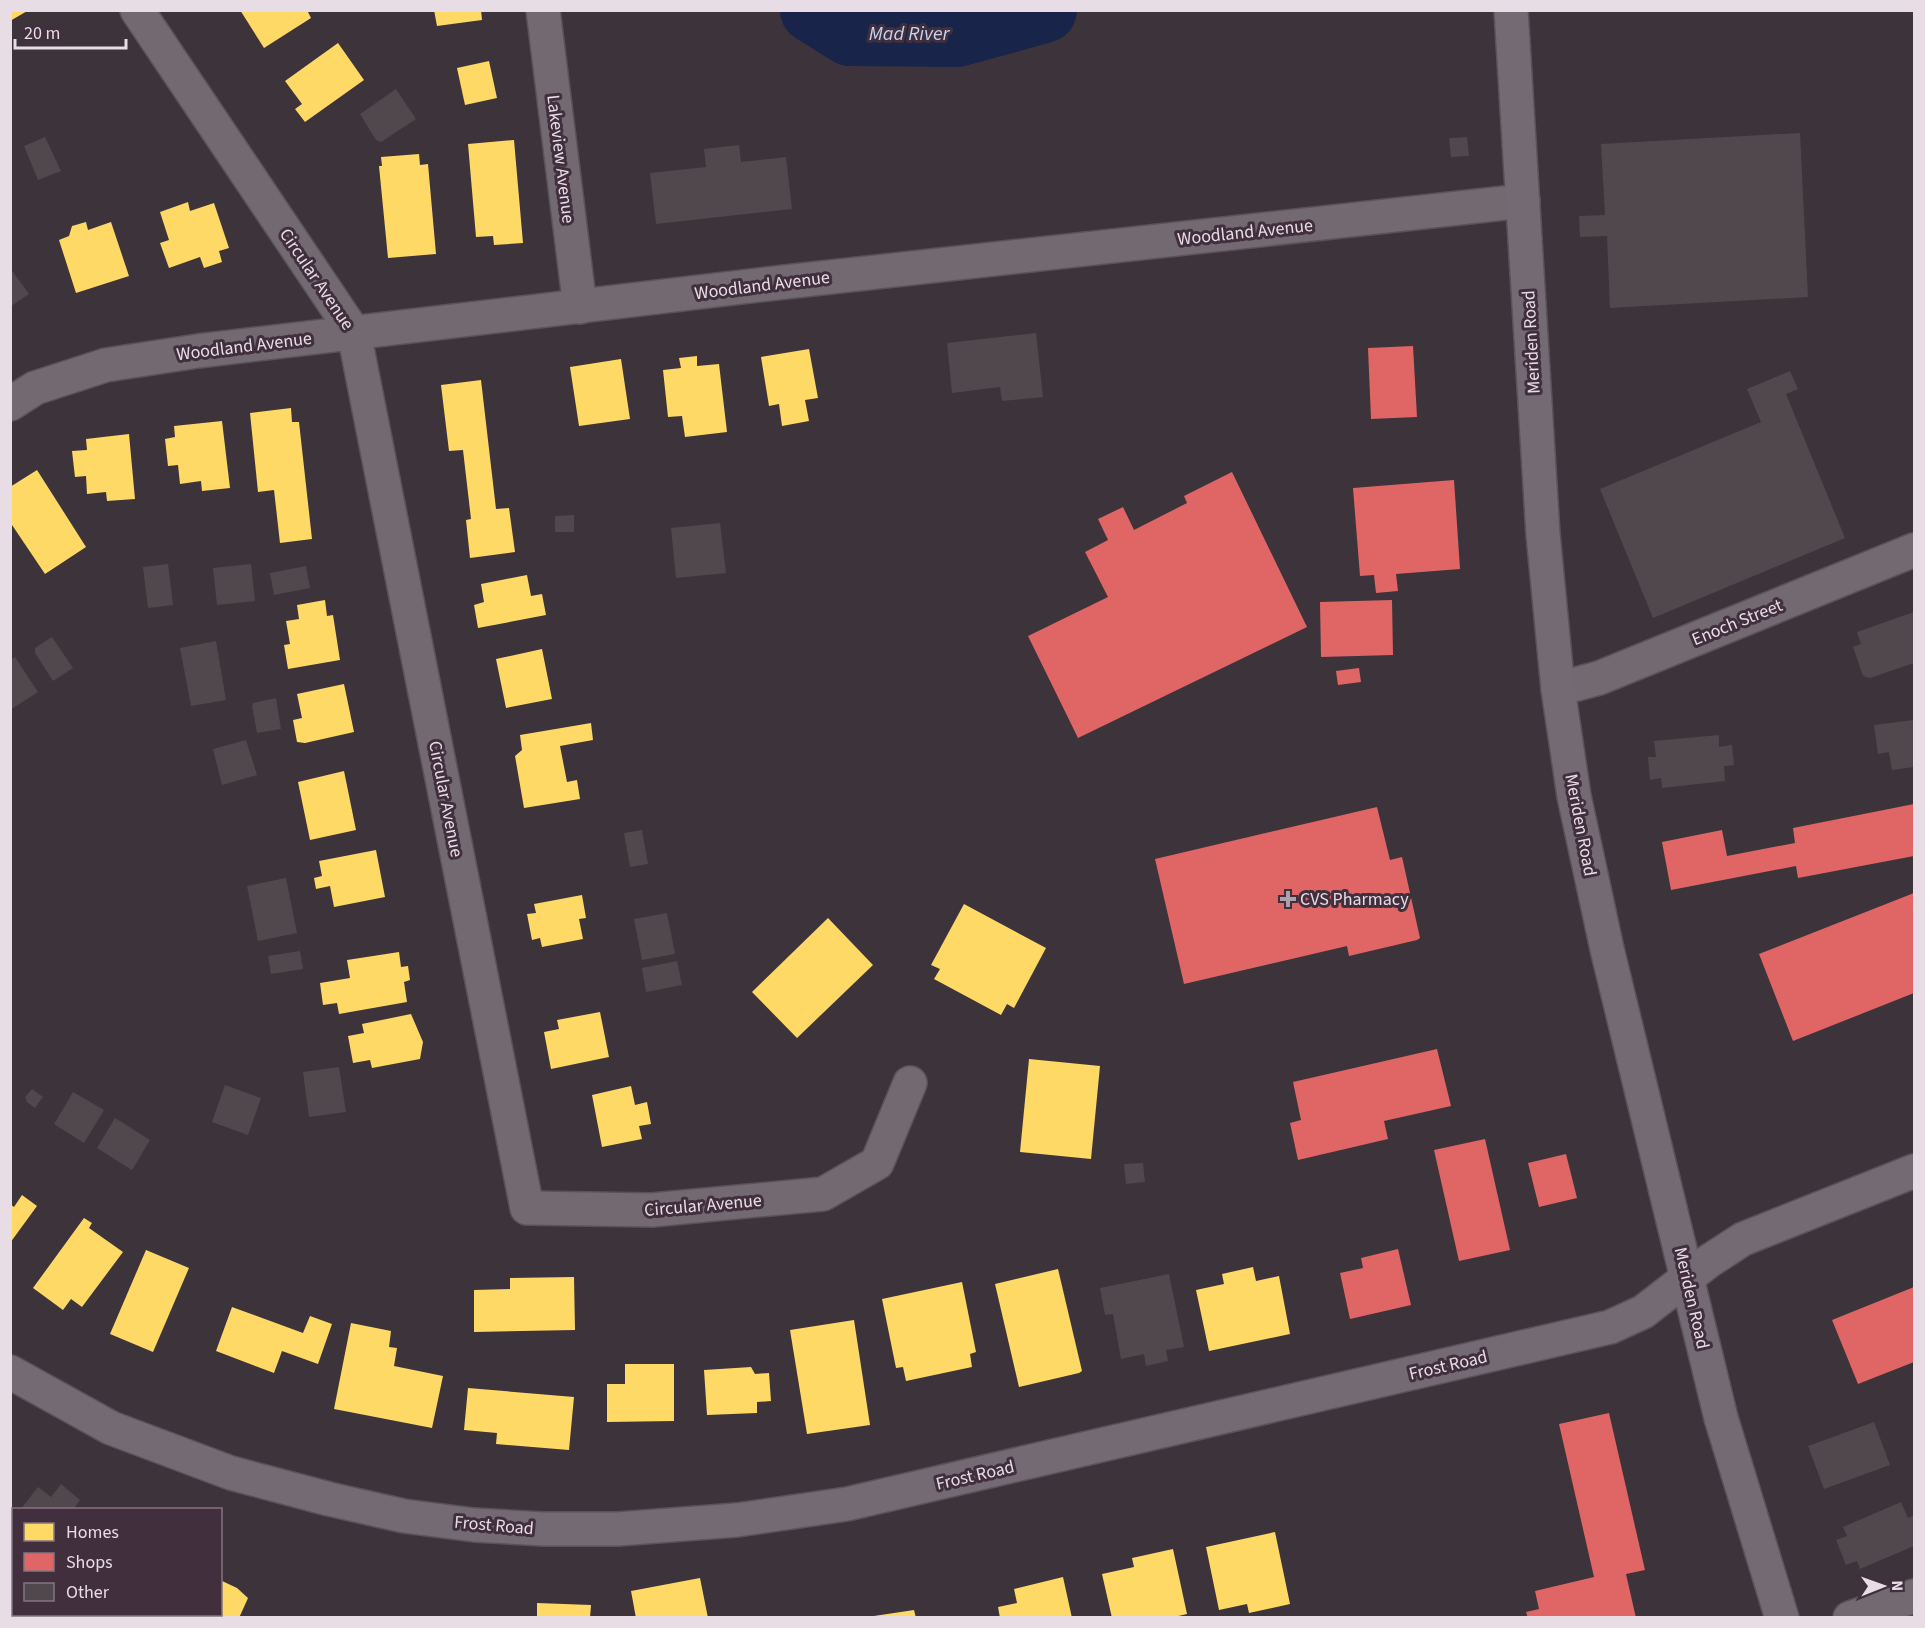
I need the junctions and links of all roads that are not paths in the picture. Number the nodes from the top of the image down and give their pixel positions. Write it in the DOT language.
graph roads {
  1 [pos="137,10"];
  2 [pos="543,10"];
  3 [pos="1511,10"];
  4 [pos="1523,201"];
  5 [pos="580,306"];
  6 [pos="354,333"];
  7 [pos="10,404"];
  8 [pos="1914,550"];
  9 [pos="1558,689"];
  10 [pos="910,1083"];
  11 [pos="1914,1170"];
  12 [pos="1688,1278"];
  13 [pos="10,1372"];
  14 [pos="1914,1596"];
  15 [pos="1782,1617"];
  16 [pos="1850,1617"];
  1 -- 6 [label="street, Circular Avenue"];
  2 -- 5 [label="street, Lakeview Avenue"];
  3 -- 4 [label="main road, Meriden Road"];
  4 -- 5 [label="street, Woodland Avenue"];
  4 -- 9 [label="main road, Meriden Road"];
  5 -- 6 [label="street, Woodland Avenue"];
  6 -- 7 [label="street, Woodland Avenue"];
  6 -- 10 [label="street, Circular Avenue"];
  8 -- 9 [label="street, Enoch Street"];
  9 -- 12 [label="main road, Meriden Road"];
  11 -- 12 [label="main road, Frost Road"];
  12 -- 13 [label="main road, Frost Road"];
  12 -- 15 [label="main road, Meriden Road"];
  14 -- 16 [label="street"];
}
